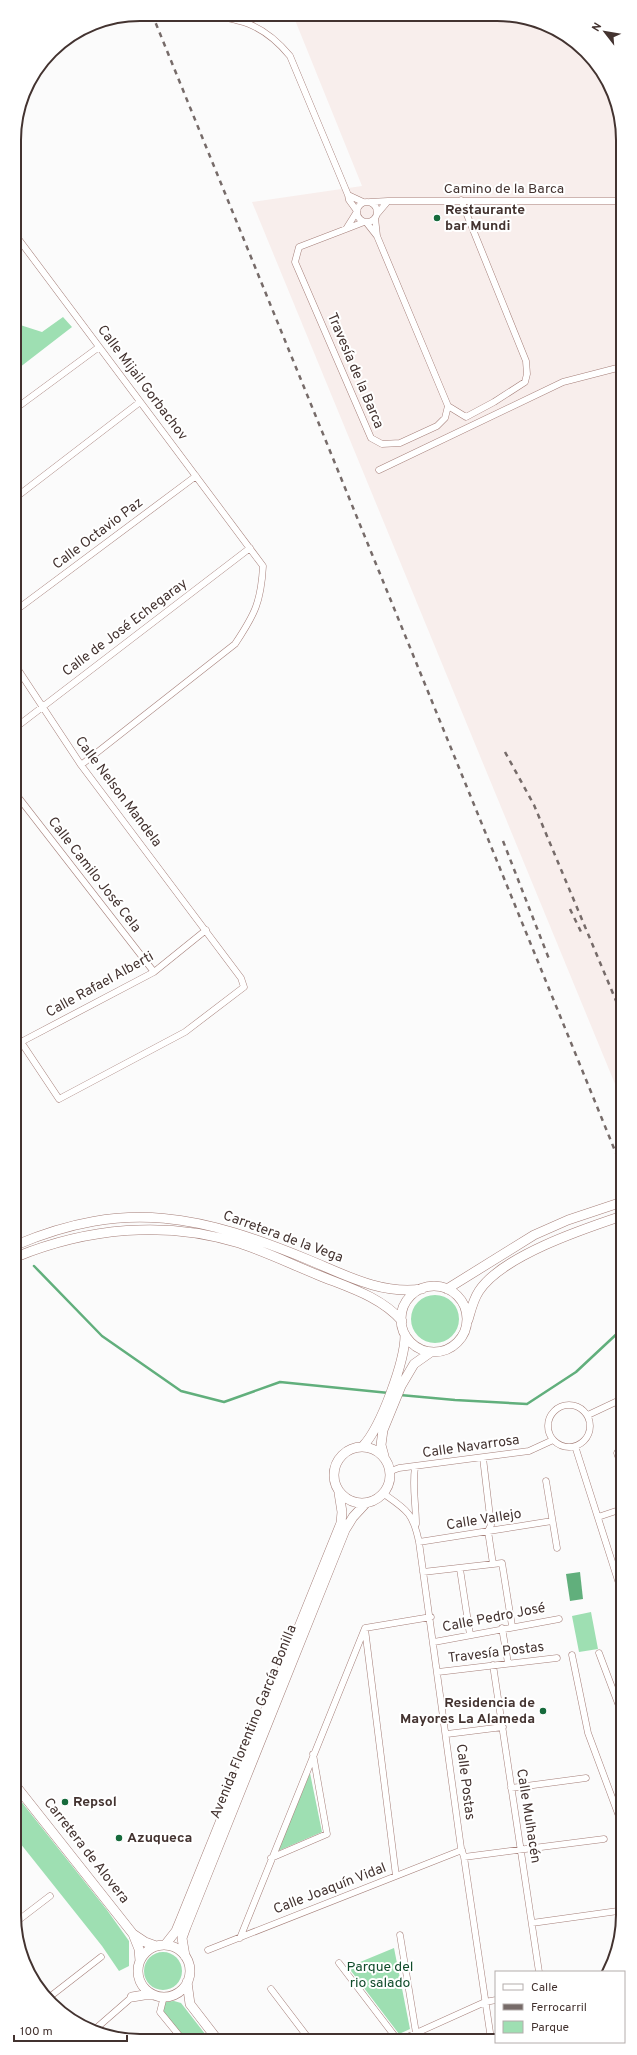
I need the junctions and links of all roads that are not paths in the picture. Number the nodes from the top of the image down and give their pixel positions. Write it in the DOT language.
graph roads {
  1 [pos="242,21"];
  2 [pos="348,195"];
  3 [pos="461,200"];
  4 [pos="388,201"];
  5 [pos="616,201"];
  6 [pos="366,202"];
  7 [pos="356,212"];
  8 [pos="376,216"];
  9 [pos="365,222"];
  10 [pos="346,229"];
  11 [pos="377,236"];
  12 [pos="21,242"];
  13 [pos="99,347"];
  14 [pos="616,368"];
  15 [pos="140,402"];
  16 [pos="21,405"];
  17 [pos="448,406"];
  18 [pos="379,470"];
  19 [pos="196,476"];
  20 [pos="21,493"];
  21 [pos="250,548"];
  22 [pos="21,607"];
  23 [pos="21,674"];
  24 [pos="42,707"];
  25 [pos="21,723"];
  26 [pos="81,765"];
  27 [pos="21,801"];
  28 [pos="206,930"];
  29 [pos="154,972"];
  30 [pos="21,1042"];
  31 [pos="616,1204"];
  32 [pos="616,1218"];
  33 [pos="54,1230"];
  34 [pos="21,1237"];
  35 [pos="21,1243"];
  36 [pos="37,1249"];
  37 [pos="21,1254"];
  38 [pos="21,1260"];
  39 [pos="422,1289"];
  40 [pos="447,1289"];
  41 [pos="402,1321"];
  42 [pos="467,1324"];
  43 [pos="405,1334"];
  44 [pos="431,1352"];
  45 [pos="616,1403"];
  46 [pos="588,1415"];
  47 [pos="553,1440"];
  48 [pos="363,1446"];
  49 [pos="575,1446"];
  50 [pos="384,1456"];
  51 [pos="483,1458"];
  52 [pos="414,1467"];
  53 [pos="391,1471"];
  54 [pos="546,1481"];
  55 [pos="339,1493"];
  56 [pos="384,1494"];
  57 [pos="365,1504"];
  58 [pos="616,1511"];
  59 [pos="598,1517"];
  60 [pos="552,1521"];
  61 [pos="416,1524"];
  62 [pos="488,1531"];
  63 [pos="419,1542"];
  64 [pos="558,1548"];
  65 [pos="493,1564"];
  66 [pos="460,1569"];
  67 [pos="423,1572"];
  68 [pos="616,1574"];
  69 [pos="431,1617"];
  70 [pos="559,1619"];
  71 [pos="512,1626"];
  72 [pos="364,1628"];
  73 [pos="502,1628"];
  74 [pos="470,1635"];
  75 [pos="434,1642"];
  76 [pos="599,1653"];
  77 [pos="572,1655"];
  78 [pos="557,1658"];
  79 [pos="508,1663"];
  80 [pos="493,1665"];
  81 [pos="438,1672"];
  82 [pos="616,1698"];
  83 [pos="502,1727"];
  84 [pos="447,1734"];
  85 [pos="313,1754"];
  86 [pos="586,1778"];
  87 [pos="511,1788"];
  88 [pos="21,1792"];
  89 [pos="616,1808"];
  90 [pos="604,1838"];
  91 [pos="521,1849"];
  92 [pos="462,1850"];
  93 [pos="464,1857"];
  94 [pos="271,1858"];
  95 [pos="396,1876"];
  96 [pos="50,1896"];
  97 [pos="616,1911"];
  98 [pos="21,1918"];
  99 [pos="532,1923"];
  100 [pos="133,1934"];
  101 [pos="400,1935"];
  102 [pos="240,1938"];
  103 [pos="160,1946"];
  104 [pos="208,1950"];
  105 [pos="184,1956"];
  106 [pos="101,1957"];
  107 [pos="140,1961"];
  108 [pos="339,1963"];
  109 [pos="539,1971"];
  110 [pos="139,1979"];
  111 [pos="187,1982"];
  112 [pos="271,1989"];
  113 [pos="53,1995"];
  114 [pos="164,1996"];
  115 [pos="132,1997"];
  116 [pos="495,2000"];
  117 [pos="486,2002"];
  118 [pos="190,2004"];
  119 [pos="98,2026"];
  120 [pos="416,2033"];
  121 [pos="178,2034"];
  122 [pos="213,2034"];
  123 [pos="306,2034"];
  124 [pos="393,2034"];
  125 [pos="490,2034"];
  1 -- 2 [label="street"];
  2 -- 6 [label="street"];
  2 -- 7 [label="street"];
  3 -- 4 [label="street, Camino de la Barca"];
  3 -- 5 [label="street, Camino de la Barca"];
  3 -- 17 [label="street"];
  4 -- 6 [label="street, Camino de la Barca"];
  4 -- 8 [label="street"];
  6 -- 7 [label="street"];
  6 -- 8 [label="street"];
  7 -- 9 [label="street"];
  7 -- 10 [label="street"];
  8 -- 9 [label="street"];
  8 -- 11 [label="street"];
  9 -- 10 [label="street"];
  9 -- 11 [label="street"];
  10 -- 17 [label="street, Travesía de la Barca"];
  11 -- 17 [label="street"];
  12 -- 13 [label="street, Calle Mijail Gorbachov"];
  13 -- 15 [label="street, Calle Mijail Gorbachov"];
  13 -- 16 [label="street"];
  14 -- 18 [label="street"];
  15 -- 19 [label="street, Calle Mijail Gorbachov"];
  15 -- 20 [label="street"];
  19 -- 21 [label="street, Calle Mijail Gorbachov"];
  19 -- 22 [label="street, Calle Octavio Paz"];
  21 -- 24 [label="street, Calle de José Echegaray"];
  21 -- 26 [label="street, Calle Mijail Gorbachov"];
  23 -- 24 [label="street, Calle Nelson Mandela"];
  24 -- 25 [label="street, Calle de José Echegaray"];
  24 -- 26 [label="street, Calle Nelson Mandela"];
  26 -- 28 [label="street, Calle Nelson Mandela"];
  27 -- 29 [label="street, Calle Camilo José Cela"];
  28 -- 29 [label="street, Calle Rafael Alberti"];
  28 -- 30 [label="street, Calle Nelson Mandela"];
  29 -- 30 [label="street, Calle Rafael Alberti"];
  31 -- 40 [label="street"];
  32 -- 42 [label="street"];
  33 -- 34 [label="street"];
  33 -- 35 [label="street, Carretera de la Vega"];
  33 -- 39 [label="street, Carretera de la Vega"];
  36 -- 37 [label="street, Carretera de la Vega"];
  36 -- 38 [label="street"];
  36 -- 41 [label="street, Carretera de la Vega"];
  39 -- 40 [label="street"];
  39 -- 41 [label="street"];
  40 -- 42 [label="street"];
  41 -- 43 [label="street"];
  42 -- 44 [label="street"];
  43 -- 44 [label="street"];
  43 -- 48 [label="street"];
  44 -- 50 [label="street"];
  45 -- 46 [label="street"];
  46 -- 47 [label="street"];
  46 -- 49 [label="street"];
  47 -- 49 [label="street"];
  47 -- 51 [label="street, Calle Navarrosa"];
  48 -- 50 [label="street"];
  48 -- 55 [label="street"];
  49 -- 59 [label="street"];
  50 -- 53 [label="street"];
  51 -- 52 [label="street, Calle Navarrosa"];
  51 -- 62 [label="street"];
  52 -- 53 [label="street, Calle Navarrosa"];
  52 -- 61 [label="street"];
  53 -- 56 [label="street"];
  54 -- 60 [label="street"];
  55 -- 57 [label="street"];
  55 -- 103 [label="street, Avenida Florentino García Bonilla"];
  56 -- 57 [label="street"];
  56 -- 61 [label="street, Calle Postas"];
  57 -- 105 [label="street, Avenida Florentino García Bonilla"];
  58 -- 59 [label="street"];
  59 -- 68 [label="street"];
  60 -- 62 [label="street, Calle Vallejo"];
  60 -- 64 [label="street"];
  61 -- 63 [label="street, Calle Postas"];
  62 -- 63 [label="street, Calle Vallejo"];
  62 -- 65 [label="street"];
  63 -- 67 [label="street, Calle Postas"];
  65 -- 66 [label="street"];
  65 -- 71 [label="street"];
  66 -- 67 [label="street"];
  66 -- 74 [label="street"];
  67 -- 69 [label="street, Calle Postas"];
  69 -- 72 [label="street"];
  69 -- 75 [label="street, Calle Postas"];
  70 -- 71 [label="street, Calle Pedro José"];
  71 -- 73 [label="street, Calle Pedro José"];
  72 -- 85 [label="street"];
  72 -- 95 [label="street"];
  73 -- 74 [label="street, Calle Pedro José"];
  73 -- 79 [label="street"];
  74 -- 75 [label="street, Calle Pedro José"];
  75 -- 81 [label="street, Calle Postas"];
  76 -- 82 [label="street"];
  77 -- 89 [label="street"];
  78 -- 79 [label="street, Travesía Postas"];
  79 -- 80 [label="street, Travesía Postas"];
  80 -- 81 [label="street, Travesía Postas"];
  80 -- 83 [label="street, Calle Mulhacén"];
  81 -- 84 [label="street, Calle Postas"];
  83 -- 84 [label="street"];
  83 -- 87 [label="street, Calle Mulhacén"];
  84 -- 92 [label="street, Calle Postas"];
  85 -- 94 [label="street"];
  85 -- 94 [label="street"];
  86 -- 87 [label="street"];
  87 -- 91 [label="street, Calle Mulhacén"];
  88 -- 100 [label="street, Carretera de Alovera"];
  90 -- 91 [label="street"];
  91 -- 93 [label="street"];
  91 -- 99 [label="street, Calle Mulhacén"];
  92 -- 93 [label="street, Calle Postas"];
  92 -- 95 [label="street, Calle Joaquín Vidal"];
  93 -- 117 [label="street, Calle Postas"];
  94 -- 102 [label="street"];
  95 -- 102 [label="street, Calle Joaquín Vidal"];
  96 -- 98 [label="street"];
  97 -- 99 [label="street"];
  99 -- 109 [label="street, Calle Mulhacén"];
  100 -- 103 [label="street, Carretera de Alovera"];
  100 -- 107 [label="street, Carretera de Alovera"];
  101 -- 120 [label="street"];
  102 -- 104 [label="street, Calle Joaquín Vidal"];
  103 -- 105 [label="street"];
  103 -- 107 [label="street"];
  105 -- 111 [label="street"];
  106 -- 113 [label="street"];
  107 -- 110 [label="street"];
  108 -- 124 [label="street"];
  110 -- 114 [label="street"];
  110 -- 115 [label="street"];
  111 -- 114 [label="street"];
  111 -- 118 [label="street"];
  112 -- 123 [label="street"];
  114 -- 115 [label="street"];
  114 -- 118 [label="street"];
  114 -- 121 [label="street"];
  115 -- 119 [label="street"];
  116 -- 117 [label="street"];
  117 -- 120 [label="street"];
  117 -- 125 [label="street, Calle Postas"];
  118 -- 122 [label="street"];
}
